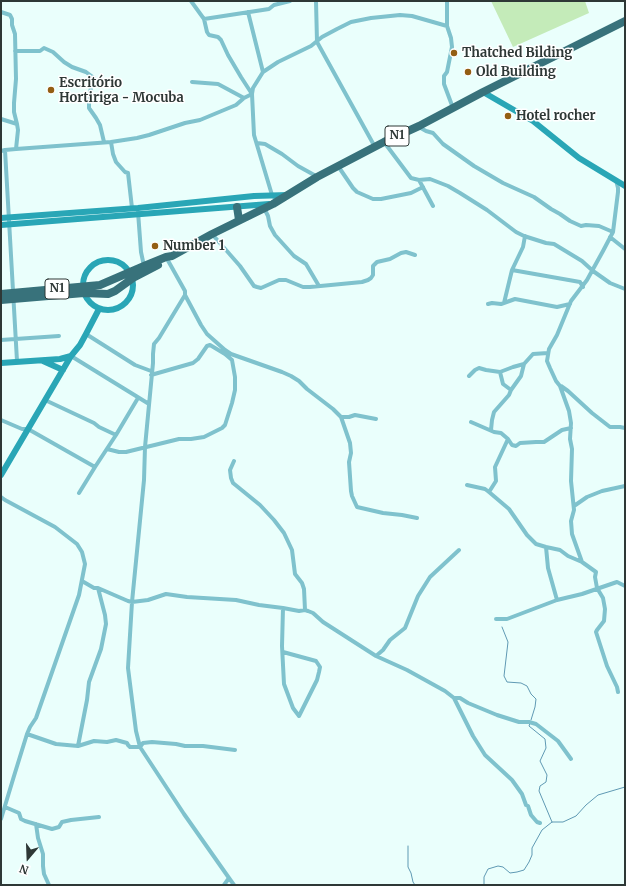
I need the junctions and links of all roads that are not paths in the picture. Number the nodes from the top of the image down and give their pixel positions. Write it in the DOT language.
graph roads {
  1 [pos="192,1"];
  2 [pos="290,1"];
  3 [pos="316,1"];
  4 [pos="447,1"];
  5 [pos="1,12"];
  6 [pos="248,12"];
  7 [pos="204,19"];
  8 [pos="625,22"];
  9 [pos="447,26"];
  10 [pos="317,42"];
  11 [pos="15,51"];
  12 [pos="263,72"];
  13 [pos="192,82"];
  14 [pos="483,92"];
  15 [pos="252,94"];
  16 [pos="244,98"];
  17 [pos="453,108"];
  18 [pos="1,119"];
  19 [pos="17,124"];
  20 [pos="419,126"];
  21 [pos="104,142"];
  22 [pos="111,142"];
  23 [pos="384,142"];
  24 [pos="257,143"];
  25 [pos="375,147"];
  26 [pos="16,149"];
  27 [pos="3,151"];
  28 [pos="338,166"];
  29 [pos="317,177"];
  30 [pos="419,180"];
  31 [pos="616,180"];
  32 [pos="625,186"];
  33 [pos="423,187"];
  34 [pos="274,200"];
  35 [pos="159,205"];
  36 [pos="433,206"];
  37 [pos="237,207"];
  38 [pos="264,208"];
  39 [pos="136,210"];
  40 [pos="100,211"];
  41 [pos="160,212"];
  42 [pos="53,214"];
  43 [pos="9,217"];
  44 [pos="1,218"];
  45 [pos="100,218"];
  46 [pos="239,220"];
  47 [pos="54,221"];
  48 [pos="10,224"];
  49 [pos="1,225"];
  50 [pos="613,232"];
  51 [pos="212,234"];
  52 [pos="525,236"];
  53 [pos="610,237"];
  54 [pos="625,249"];
  55 [pos="414,255"];
  56 [pos="169,258"];
  57 [pos="144,266"];
  58 [pos="512,270"];
  59 [pos="593,271"];
  60 [pos="132,275"];
  61 [pos="112,280"];
  62 [pos="100,285"];
  63 [pos="319,286"];
  64 [pos="583,287"];
  65 [pos="625,289"];
  66 [pos="83,290"];
  67 [pos="115,291"];
  68 [pos="1,294"];
  69 [pos="102,294"];
  70 [pos="185,295"];
  71 [pos="14,296"];
  72 [pos="1,300"];
  73 [pos="504,303"];
  74 [pos="488,304"];
  75 [pos="570,304"];
  76 [pos="99,309"];
  77 [pos="86,334"];
  78 [pos="59,336"];
  79 [pos="1,340"];
  80 [pos="16,340"];
  81 [pos="548,353"];
  82 [pos="71,356"];
  83 [pos="40,360"];
  84 [pos="17,361"];
  85 [pos="1,363"];
  86 [pos="524,364"];
  87 [pos="63,370"];
  88 [pos="500,372"];
  89 [pos="151,373"];
  90 [pos="469,376"];
  91 [pos="560,386"];
  92 [pos="511,390"];
  93 [pos="138,398"];
  94 [pos="45,400"];
  95 [pos="149,404"];
  96 [pos="341,417"];
  97 [pos="376,419"];
  98 [pos="1,420"];
  99 [pos="471,422"];
  100 [pos="571,428"];
  101 [pos="625,428"];
  102 [pos="28,429"];
  103 [pos="491,430"];
  104 [pos="116,435"];
  105 [pos="508,439"];
  106 [pos="145,447"];
  107 [pos="106,449"];
  108 [pos="234,461"];
  109 [pos="95,467"];
  110 [pos="1,475"];
  111 [pos="466,485"];
  112 [pos="625,486"];
  113 [pos="489,492"];
  114 [pos="79,494"];
  115 [pos="1,497"];
  116 [pos="574,506"];
  117 [pos="417,518"];
  118 [pos="546,547"];
  119 [pos="459,550"];
  120 [pos="582,562"];
  121 [pos="82,580"];
  122 [pos="625,586"];
  123 [pos="98,588"];
  124 [pos="597,588"];
  125 [pos="557,600"];
  126 [pos="132,602"];
  127 [pos="283,608"];
  128 [pos="305,610"];
  129 [pos="496,619"];
  130 [pos="283,652"];
  131 [pos="376,656"];
  132 [pos="618,692"];
  133 [pos="454,698"];
  134 [pos="27,734"];
  135 [pos="78,746"];
  136 [pos="140,747"];
  137 [pos="235,750"];
  138 [pos="571,759"];
  139 [pos="5,807"];
  140 [pos="99,817"];
  141 [pos="1,819"];
  142 [pos="540,823"];
  143 [pos="36,824"];
  144 [pos="229,878"];
  145 [pos="49,885"];
  146 [pos="224,885"];
  147 [pos="234,885"];
  1 -- 7 [label="street"];
  2 -- 6 [label="street"];
  3 -- 10 [label="street"];
  4 -- 9 [label="street"];
  5 -- 11 [label="street"];
  6 -- 7 [label="street"];
  6 -- 12 [label="street"];
  7 -- 15 [label="street"];
  8 -- 14 [label="highway, N1"];
  9 -- 10 [label="street"];
  9 -- 17 [label="street"];
  10 -- 12 [label="street"];
  10 -- 25 [label="street"];
  11 -- 19 [label="street"];
  11 -- 21 [label="street"];
  12 -- 15 [label="street"];
  13 -- 16 [label="street"];
  14 -- 17 [label="highway, N1"];
  14 -- 31 [label="street"];
  15 -- 16 [label="street"];
  15 -- 24 [label="street"];
  16 -- 22 [label="street"];
  17 -- 20 [label="highway, N1"];
  18 -- 19 [label="street"];
  19 -- 26 [label="street"];
  20 -- 23 [label="highway, N1"];
  20 -- 50 [label="street"];
  21 -- 22 [label="street"];
  21 -- 26 [label="street"];
  22 -- 39 [label="street"];
  23 -- 25 [label="highway, N1"];
  23 -- 30 [label="street"];
  24 -- 29 [label="street"];
  24 -- 34 [label="street"];
  25 -- 28 [label="highway, N1"];
  26 -- 27 [label="street"];
  27 -- 43 [label="street"];
  28 -- 29 [label="highway, N1"];
  28 -- 33 [label="street"];
  29 -- 34 [label="highway, N1"];
  30 -- 33 [label="street"];
  30 -- 52 [label="street"];
  31 -- 32 [label="street"];
  31 -- 50 [label="street"];
  33 -- 36 [label="street"];
  34 -- 35 [label="street"];
  34 -- 37 [label="street"];
  34 -- 38 [label="highway, N1"];
  35 -- 39 [label="street"];
  35 -- 41 [label="street"];
  37 -- 41 [label="street"];
  37 -- 46 [label="highway"];
  38 -- 46 [label="highway, N1"];
  38 -- 63 [label="street"];
  39 -- 40 [label="street"];
  39 -- 41 [label="street"];
  39 -- 45 [label="street"];
  39 -- 57 [label="street"];
  40 -- 42 [label="street"];
  40 -- 45 [label="street"];
  42 -- 43 [label="street"];
  42 -- 47 [label="street"];
  43 -- 44 [label="street"];
  43 -- 48 [label="street"];
  45 -- 47 [label="street"];
  46 -- 51 [label="highway, N1"];
  47 -- 48 [label="street"];
  48 -- 49 [label="street"];
  48 -- 71 [label="street"];
  50 -- 53 [label="street"];
  51 -- 56 [label="highway, N1"];
  51 -- 63 [label="street"];
  52 -- 58 [label="street"];
  52 -- 59 [label="street"];
  53 -- 54 [label="street"];
  53 -- 59 [label="street"];
  55 -- 63 [label="street"];
  56 -- 57 [label="highway, N1"];
  56 -- 60 [label="highway, N1"];
  56 -- 70 [label="street"];
  57 -- 60 [label="highway, N1"];
  58 -- 64 [label="street"];
  58 -- 73 [label="street"];
  59 -- 64 [label="street"];
  59 -- 65 [label="street"];
  60 -- 61 [label="highway, N1"];
  60 -- 66 [label="street"];
  60 -- 67 [label="highway, N1"];
  60 -- 76 [label="street"];
  61 -- 62 [label="highway, N1"];
  61 -- 67 [label="highway"];
  62 -- 66 [label="highway, N1"];
  62 -- 69 [label="highway"];
  64 -- 75 [label="street"];
  66 -- 69 [label="highway, N1"];
  66 -- 71 [label="highway, N1"];
  66 -- 76 [label="street"];
  67 -- 69 [label="highway, N1"];
  68 -- 71 [label="highway, N1"];
  70 -- 89 [label="street"];
  70 -- 96 [label="street"];
  71 -- 72 [label="highway, N1"];
  71 -- 80 [label="street"];
  73 -- 74 [label="street"];
  73 -- 75 [label="street"];
  75 -- 81 [label="street"];
  76 -- 77 [label="street"];
  77 -- 82 [label="street"];
  77 -- 89 [label="street"];
  78 -- 80 [label="street"];
  79 -- 80 [label="street"];
  80 -- 84 [label="street"];
  81 -- 86 [label="street"];
  81 -- 91 [label="street"];
  82 -- 83 [label="street"];
  82 -- 87 [label="street"];
  82 -- 93 [label="street"];
  83 -- 84 [label="street"];
  83 -- 87 [label="street"];
  84 -- 85 [label="street"];
  86 -- 88 [label="street"];
  86 -- 92 [label="street"];
  87 -- 94 [label="street"];
  88 -- 90 [label="street"];
  88 -- 92 [label="street"];
  89 -- 95 [label="street"];
  89 -- 106 [label="street"];
  91 -- 100 [label="street"];
  91 -- 101 [label="street"];
  92 -- 103 [label="street"];
  93 -- 95 [label="street"];
  93 -- 104 [label="street"];
  94 -- 102 [label="street"];
  94 -- 104 [label="street"];
  95 -- 106 [label="street"];
  96 -- 97 [label="street"];
  96 -- 117 [label="street"];
  98 -- 102 [label="street"];
  99 -- 103 [label="street"];
  100 -- 105 [label="street"];
  100 -- 116 [label="street"];
  102 -- 109 [label="street"];
  102 -- 110 [label="street"];
  103 -- 105 [label="street"];
  104 -- 107 [label="street"];
  105 -- 113 [label="street"];
  106 -- 107 [label="street"];
  106 -- 126 [label="street"];
  107 -- 109 [label="street"];
  108 -- 128 [label="street"];
  109 -- 114 [label="street"];
  111 -- 113 [label="street"];
  112 -- 116 [label="street"];
  113 -- 118 [label="street"];
  115 -- 121 [label="street"];
  116 -- 120 [label="street"];
  118 -- 120 [label="street"];
  118 -- 125 [label="street"];
  119 -- 131 [label="street"];
  120 -- 124 [label="street"];
  121 -- 123 [label="street"];
  121 -- 134 [label="street"];
  122 -- 124 [label="street"];
  123 -- 126 [label="street"];
  123 -- 135 [label="street"];
  124 -- 125 [label="street"];
  124 -- 132 [label="street"];
  125 -- 129 [label="street"];
  126 -- 127 [label="street"];
  126 -- 136 [label="street"];
  127 -- 128 [label="street"];
  127 -- 130 [label="street"];
  128 -- 131 [label="street"];
  130 -- 130 [label="street"];
  131 -- 133 [label="street"];
  133 -- 138 [label="street"];
  133 -- 142 [label="street"];
  134 -- 135 [label="street"];
  134 -- 139 [label="street"];
  135 -- 136 [label="street"];
  136 -- 137 [label="street"];
  136 -- 144 [label="street"];
  139 -- 141 [label="street"];
  139 -- 143 [label="street"];
  140 -- 143 [label="street"];
  143 -- 145 [label="street"];
  144 -- 146 [label="street"];
  144 -- 147 [label="street"];
}
